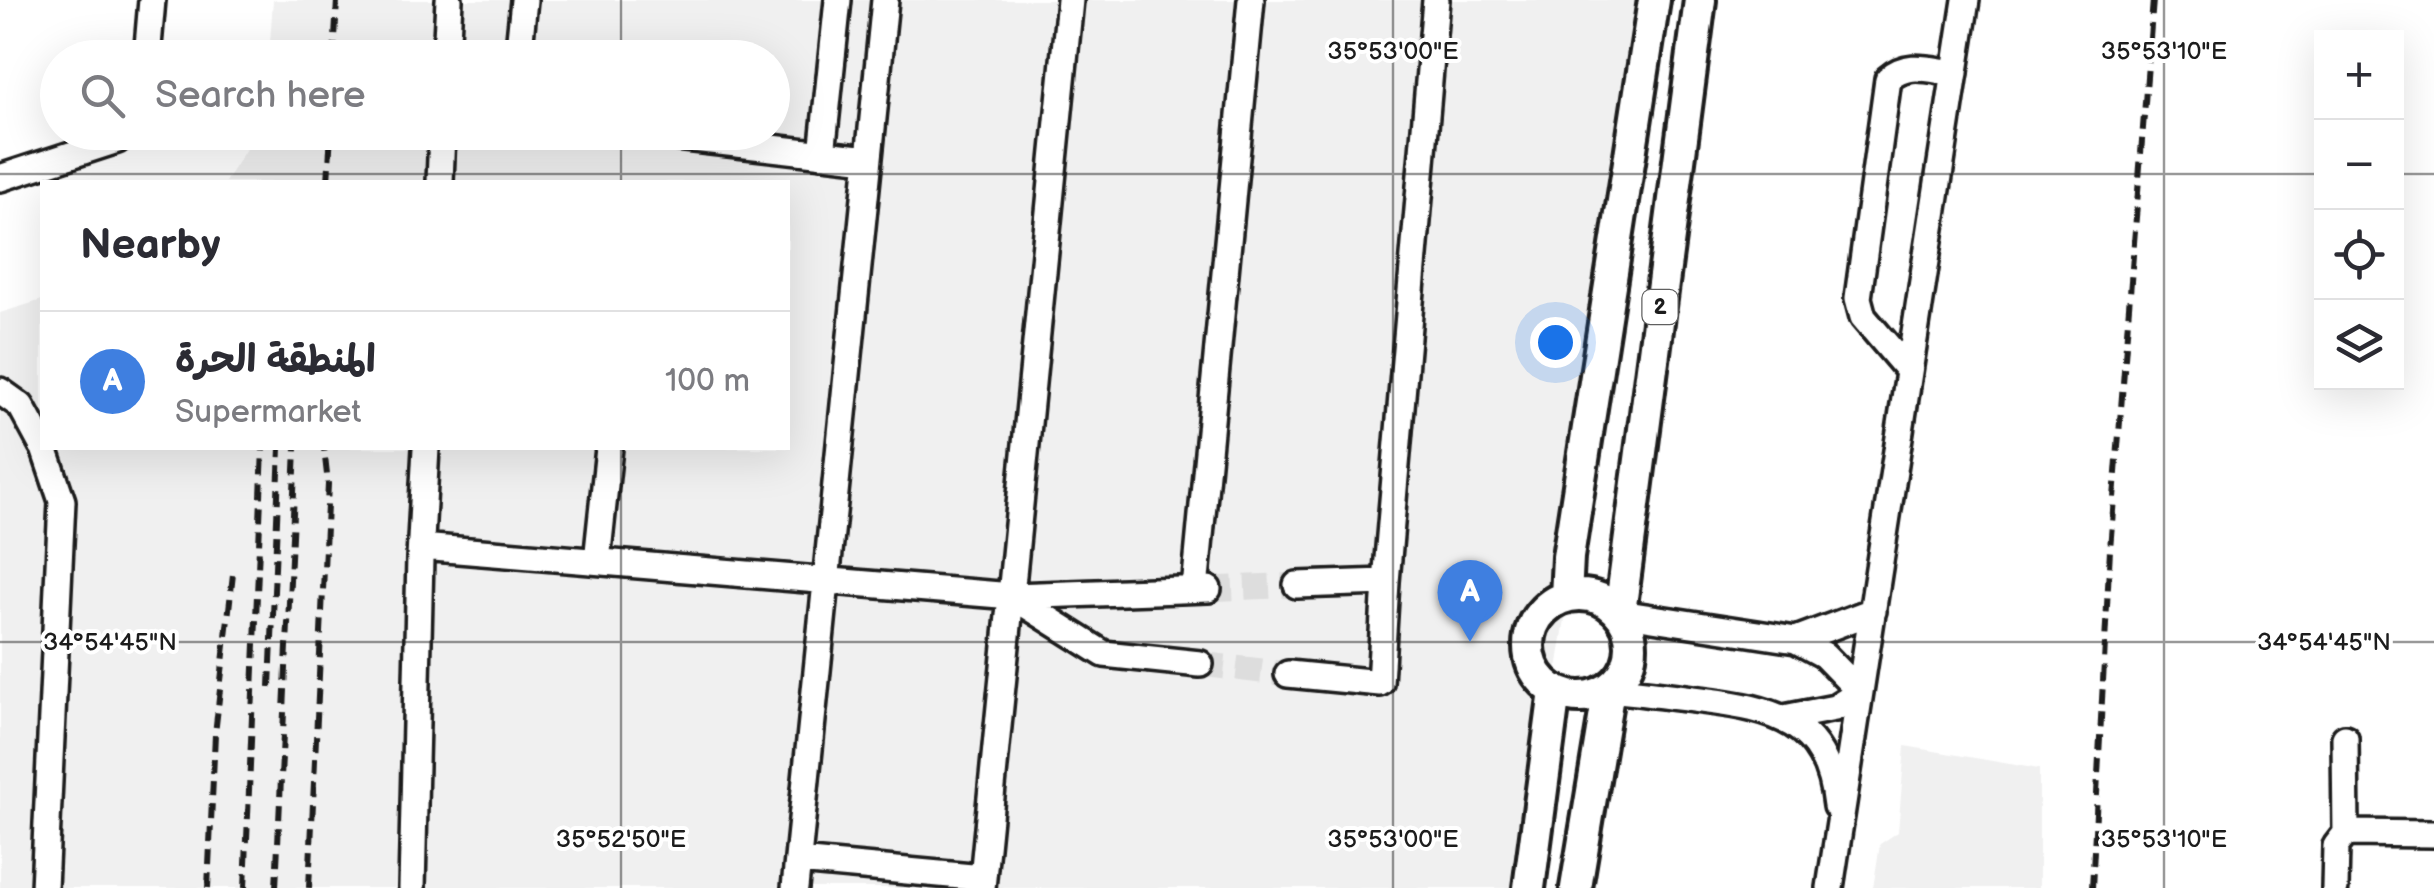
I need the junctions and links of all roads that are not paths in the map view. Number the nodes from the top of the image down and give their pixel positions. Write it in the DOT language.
graph roads {
  1 [pos="152,0"];
  2 [pos="449,0"];
  3 [pos="524,0"];
  4 [pos="838,0"];
  5 [pos="885,0"];
  6 [pos="1070,0"];
  7 [pos="1251,0"];
  8 [pos="1436,0"];
  9 [pos="1654,0"];
  10 [pos="1700,0"];
  11 [pos="1966,0"];
  12 [pos="148,40"];
  13 [pos="447,40"];
  14 [pos="520,40"];
  15 [pos="1955,73"];
  16 [pos="87,150"];
  17 [pos="441,150"];
  18 [pos="787,150"];
  19 [pos="822,154"];
  20 [pos="868,159"];
  21 [pos="0,178"];
  22 [pos="440,180"];
  23 [pos="1909,371"];
  24 [pos="0,391"];
  25 [pos="40,441"];
  26 [pos="44,450"];
  27 [pos="426,450"];
  28 [pos="609,450"];
  29 [pos="421,546"];
  30 [pos="598,562"];
  31 [pos="826,581"];
  32 [pos="1386,582"];
  33 [pos="1297,585"];
  34 [pos="1012,596"];
  35 [pos="1566,597"];
  36 [pos="1872,611"];
  37 [pos="1620,613"];
  38 [pos="1796,640"];
  39 [pos="1200,664"];
  40 [pos="1288,674"];
  41 [pos="1610,689"];
  42 [pos="1555,691"];
  43 [pos="1860,692"];
  44 [pos="1784,718"];
  45 [pos="2344,738"];
  46 [pos="2346,833"];
  47 [pos="2434,834"];
  48 [pos="1838,835"];
  49 [pos="798,861"];
  50 [pos="982,883"];
  51 [pos="44,888"];
  52 [pos="412,888"];
  53 [pos="796,888"];
  54 [pos="1529,888"];
  55 [pos="1576,888"];
  56 [pos="1830,888"];
  57 [pos="2335,888"];
  1 -- 12 [label="street"];
  2 -- 13 [label="street"];
  3 -- 14 [label="street"];
  4 -- 19 [label="street"];
  5 -- 20 [label="street"];
  6 -- 34 [label="street"];
  7 -- 34 [label="street"];
  8 -- 32 [label="street"];
  9 -- 35 [label="main road"];
  10 -- 37 [label="main road, 2"];
  11 -- 15 [label="street"];
  15 -- 23 [label="street"];
  15 -- 23 [label="street"];
  16 -- 21 [label="street"];
  17 -- 22 [label="street"];
  18 -- 19 [label="street"];
  19 -- 20 [label="street"];
  20 -- 31 [label="street"];
  23 -- 36 [label="street"];
  24 -- 25 [label="street"];
  26 -- 51 [label="street"];
  27 -- 29 [label="street"];
  28 -- 30 [label="street"];
  29 -- 30 [label="street"];
  29 -- 52 [label="street"];
  30 -- 31 [label="street"];
  31 -- 34 [label="street"];
  31 -- 49 [label="street"];
  32 -- 33 [label="street"];
  32 -- 40 [label="street"];
  34 -- 39 [label="street"];
  34 -- 50 [label="street"];
  35 -- 37 [label="main road"];
  35 -- 42 [label="main road"];
  36 -- 38 [label="street"];
  36 -- 43 [label="street"];
  37 -- 38 [label="street"];
  37 -- 41 [label="main road"];
  38 -- 43 [label="street"];
  41 -- 42 [label="main road"];
  41 -- 44 [label="street"];
  41 -- 55 [label="main road"];
  42 -- 54 [label="main road"];
  43 -- 44 [label="street"];
  43 -- 48 [label="street"];
  44 -- 48 [label="street"];
  45 -- 46 [label="street"];
  46 -- 47 [label="street"];
  46 -- 57 [label="street"];
  48 -- 56 [label="street"];
  49 -- 50 [label="street"];
  49 -- 53 [label="street"];
}
